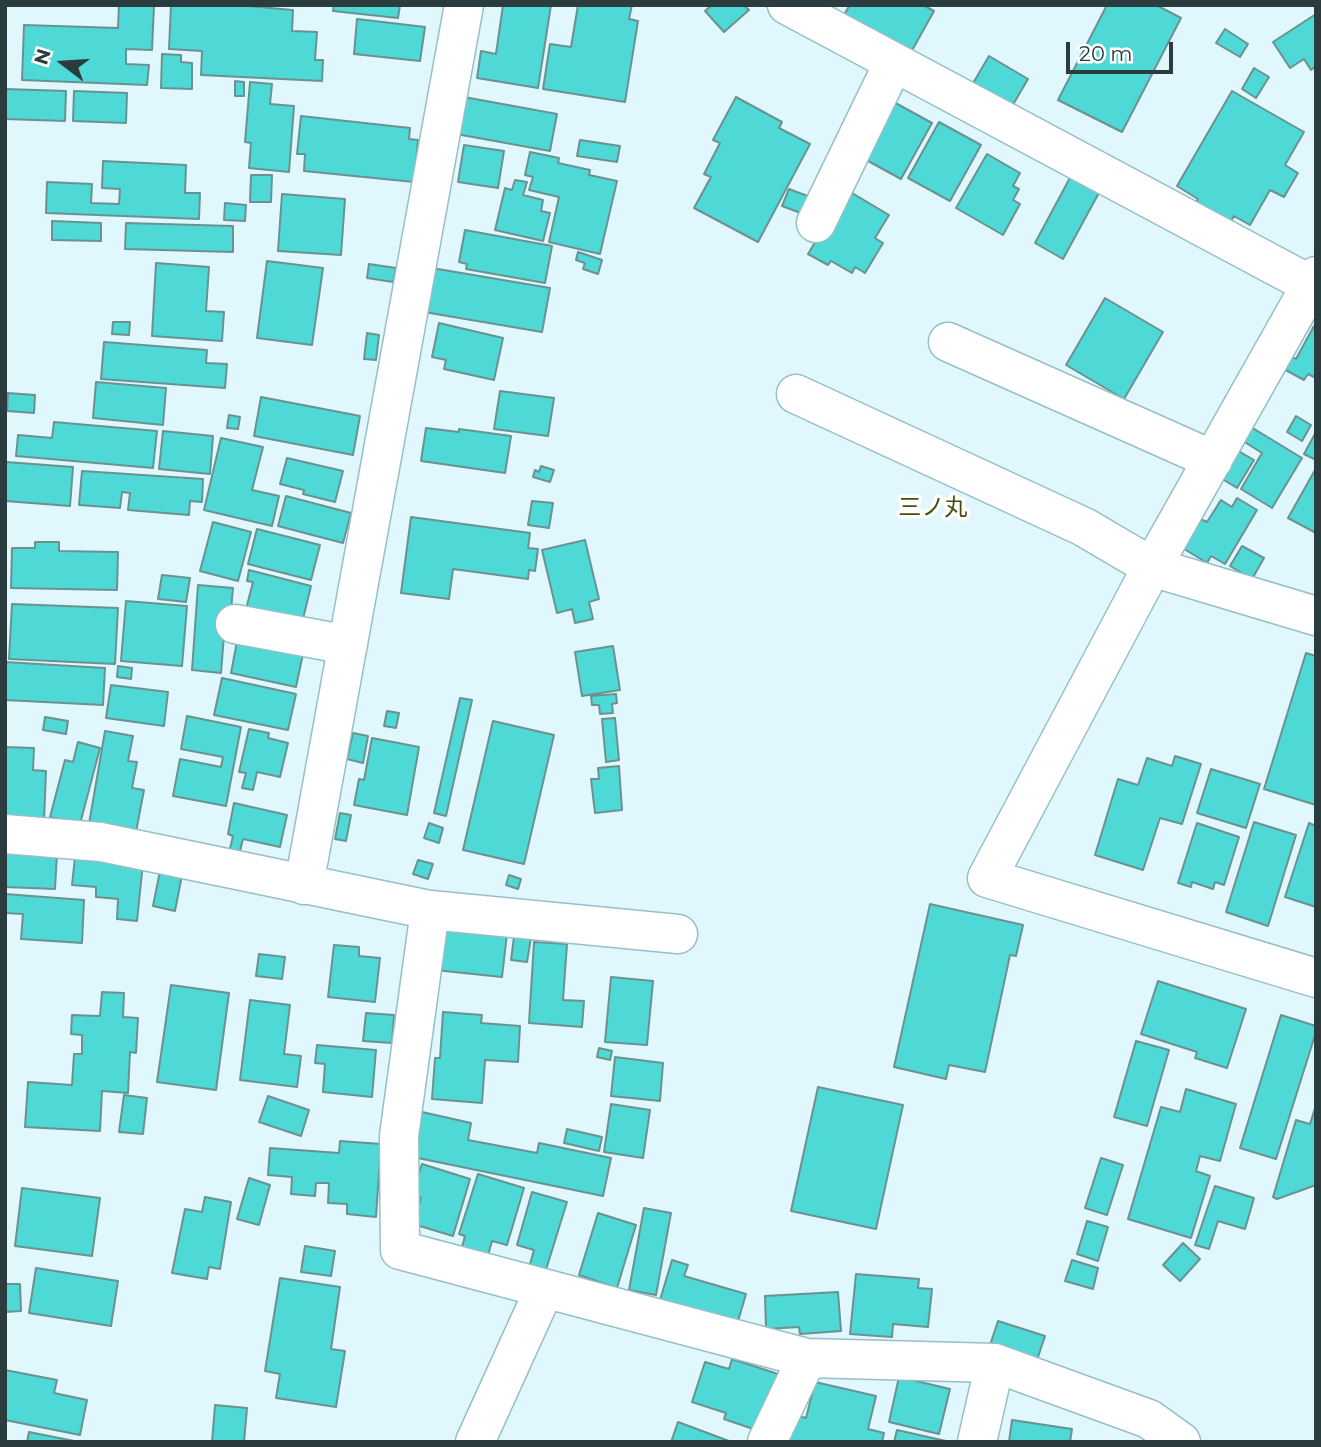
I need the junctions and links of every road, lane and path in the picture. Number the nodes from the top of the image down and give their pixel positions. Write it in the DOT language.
graph roads {
  1 [pos="464,5"];
  2 [pos="787,5"];
  3 [pos="894,62"];
  4 [pos="816,223"];
  5 [pos="1313,281"];
  6 [pos="948,342"];
  7 [pos="796,394"];
  8 [pos="1213,460"];
  9 [pos="1153,567"];
  10 [pos="1316,616"];
  11 [pos="235,624"];
  12 [pos="348,645"];
  13 [pos="5,834"];
  14 [pos="304,885"];
  15 [pos="430,910"];
  16 [pos="678,934"];
  17 [pos="1316,978"];
  18 [pos="544,1290"];
  19 [pos="807,1357"];
  20 [pos="995,1363"];
  21 [pos="475,1442"];
  22 [pos="767,1442"];
  23 [pos="977,1442"];
  24 [pos="1181,1442"];
  1 -- 12 [label="street"];
  2 -- 3 [label="street"];
  3 -- 4 [label="street"];
  3 -- 5 [label="street"];
  5 -- 8 [label="street"];
  6 -- 8 [label="street"];
  7 -- 9 [label="street"];
  8 -- 9 [label="street"];
  9 -- 10 [label="street"];
  9 -- 17 [label="street"];
  11 -- 12 [label="street"];
  12 -- 14 [label="street"];
  13 -- 14 [label="street"];
  14 -- 15 [label="street"];
  15 -- 16 [label="street"];
  15 -- 18 [label="street"];
  18 -- 19 [label="street"];
  18 -- 21 [label="street"];
  19 -- 20 [label="street"];
  19 -- 22 [label="street"];
  20 -- 23 [label="street"];
  20 -- 24 [label="street"];
}
